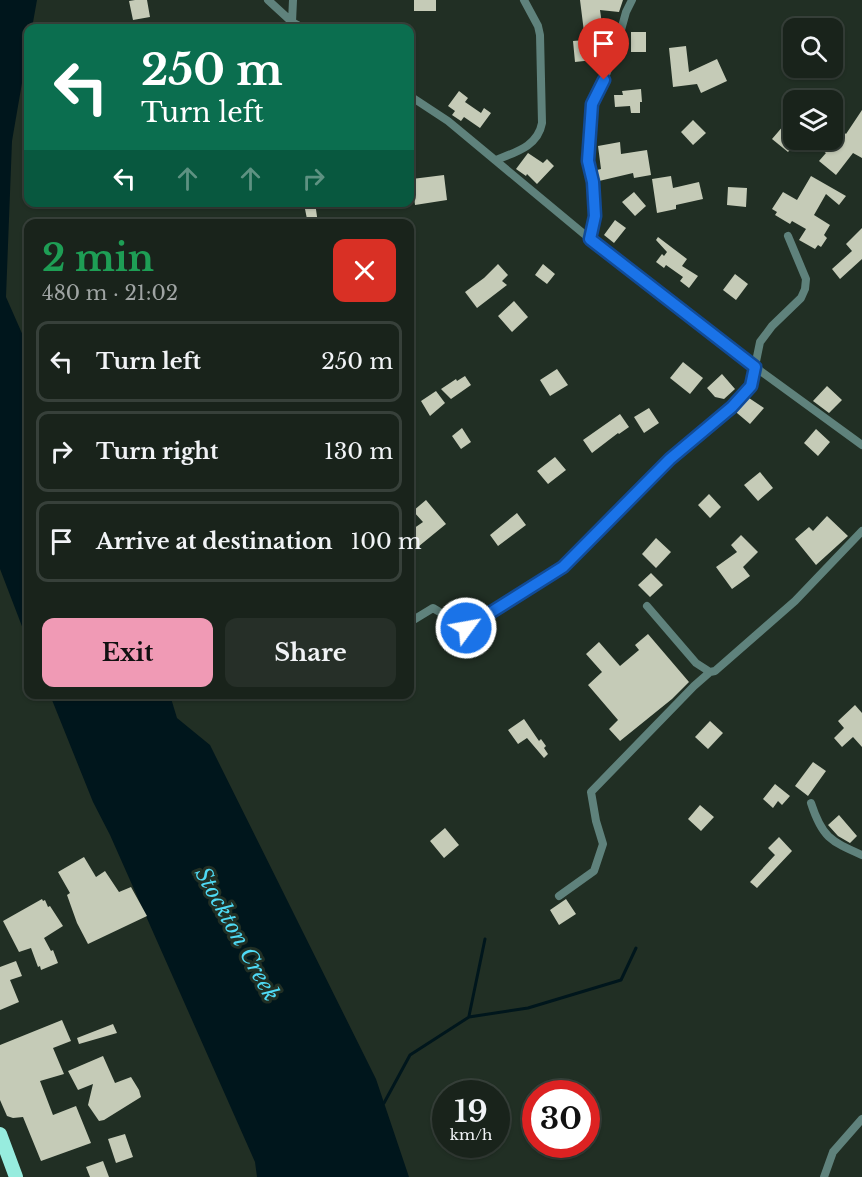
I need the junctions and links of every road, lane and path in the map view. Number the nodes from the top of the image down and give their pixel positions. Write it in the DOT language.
graph roads {
  1 [pos="268,0"];
  2 [pos="293,0"];
  3 [pos="524,0"];
  4 [pos="632,0"];
  5 [pos="292,22"];
  6 [pos="296,24"];
  7 [pos="414,99"];
  8 [pos="496,160"];
  9 [pos="788,236"];
  10 [pos="590,239"];
  11 [pos="755,367"];
  12 [pos="862,445"];
  13 [pos="862,531"];
  14 [pos="647,606"];
  15 [pos="414,620"];
  16 [pos="710,672"];
  17 [pos="811,802"];
  18 [pos="862,855"];
  19 [pos="559,896"];
  20 [pos="862,1119"];
  21 [pos="0,1134"];
  22 [pos="16,1177"];
  23 [pos="824,1177"];
  1 -- 5 [label="street"];
  2 -- 5 [label="street"];
  3 -- 8 [label="street"];
  4 -- 10 [label="street"];
  5 -- 6 [label="street"];
  7 -- 8 [label="street"];
  8 -- 10 [label="street"];
  9 -- 11 [label="street"];
  10 -- 11 [label="street"];
  11 -- 12 [label="street"];
  11 -- 15 [label="street"];
  13 -- 16 [label="street"];
  14 -- 16 [label="street"];
  16 -- 19 [label="street"];
  17 -- 18 [label="street"];
  20 -- 23 [label="street"];
  21 -- 22 [label="highway"];
}
